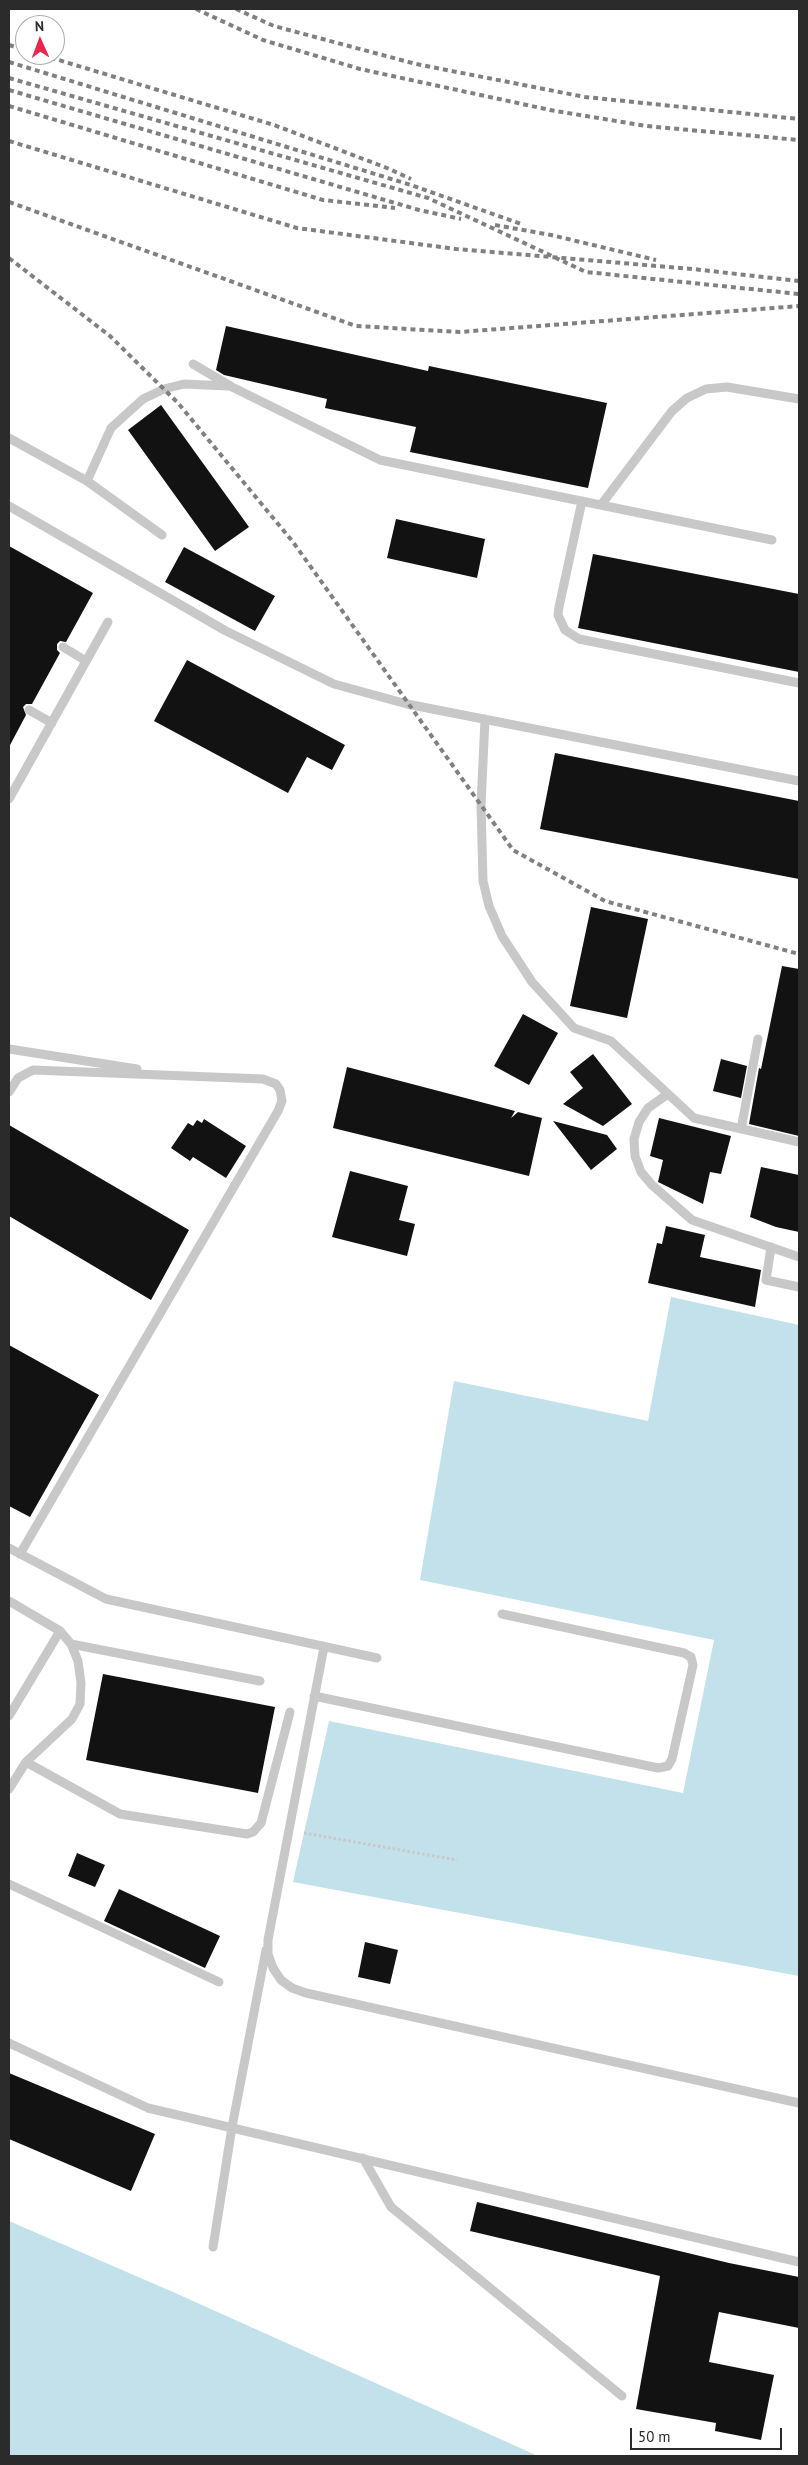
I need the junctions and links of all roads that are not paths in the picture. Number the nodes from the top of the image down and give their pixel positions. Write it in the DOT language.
graph roads {
  1 [pos="193,364"];
  2 [pos="232,387"];
  3 [pos="799,399"];
  4 [pos="9,438"];
  5 [pos="87,481"];
  6 [pos="582,501"];
  7 [pos="601,505"];
  8 [pos="9,506"];
  9 [pos="162,535"];
  10 [pos="772,540"];
  11 [pos="108,622"];
  12 [pos="63,647"];
  13 [pos="86,661"];
  14 [pos="799,683"];
  15 [pos="29,710"];
  16 [pos="485,719"];
  17 [pos="52,723"];
  18 [pos="799,782"];
  19 [pos="12,785"];
  20 [pos="9,799"];
  21 [pos="758,1039"];
  22 [pos="9,1049"];
  23 [pos="175,1074"];
  24 [pos="9,1092"];
  25 [pos="668,1094"];
  26 [pos="741,1129"];
  27 [pos="799,1142"];
  28 [pos="771,1247"];
  29 [pos="799,1257"];
  30 [pos="799,1287"];
  31 [pos="9,1548"];
  32 [pos="20,1554"];
  33 [pos="9,1601"];
  34 [pos="502,1614"];
  35 [pos="60,1631"];
  36 [pos="71,1644"];
  37 [pos="324,1647"];
  38 [pos="377,1658"];
  39 [pos="260,1681"];
  40 [pos="314,1696"];
  41 [pos="290,1712"];
  42 [pos="9,1716"];
  43 [pos="26,1762"];
  44 [pos="9,1789"];
  45 [pos="9,1884"];
  46 [pos="268,1940"];
  47 [pos="219,1982"];
  48 [pos="9,2043"];
  49 [pos="799,2103"];
  50 [pos="232,2127"];
  51 [pos="363,2158"];
  52 [pos="213,2247"];
  53 [pos="799,2262"];
  54 [pos="622,2396"];
  1 -- 2 [label="lane"];
  2 -- 5 [label="lane"];
  2 -- 6 [label="lane"];
  3 -- 7 [label="lane"];
  4 -- 5 [label="lane"];
  5 -- 9 [label="lane"];
  6 -- 7 [label="lane"];
  6 -- 14 [label="lane"];
  7 -- 10 [label="lane"];
  8 -- 16 [label="lane"];
  11 -- 13 [label="lane"];
  12 -- 13 [label="lane"];
  13 -- 17 [label="lane"];
  15 -- 17 [label="lane"];
  16 -- 18 [label="lane"];
  16 -- 25 [label="lane"];
  17 -- 19 [label="lane"];
  19 -- 20 [label="lane"];
  21 -- 26 [label="lane"];
  22 -- 23 [label="lane"];
  23 -- 24 [label="lane"];
  23 -- 32 [label="lane"];
  25 -- 26 [label="lane"];
  25 -- 28 [label="lane"];
  26 -- 27 [label="lane"];
  28 -- 29 [label="lane"];
  28 -- 30 [label="lane"];
  31 -- 32 [label="lane"];
  32 -- 37 [label="lane"];
  33 -- 35 [label="lane"];
  34 -- 40 [label="lane"];
  35 -- 36 [label="lane"];
  35 -- 42 [label="lane"];
  36 -- 39 [label="lane"];
  36 -- 43 [label="lane"];
  37 -- 38 [label="lane"];
  37 -- 40 [label="lane"];
  40 -- 46 [label="lane"];
  41 -- 43 [label="lane"];
  43 -- 44 [label="lane"];
  45 -- 47 [label="lane"];
  46 -- 49 [label="lane"];
  46 -- 50 [label="lane"];
  48 -- 50 [label="lane"];
  50 -- 51 [label="lane"];
  50 -- 52 [label="lane"];
  51 -- 53 [label="lane"];
  51 -- 54 [label="lane"];
}
